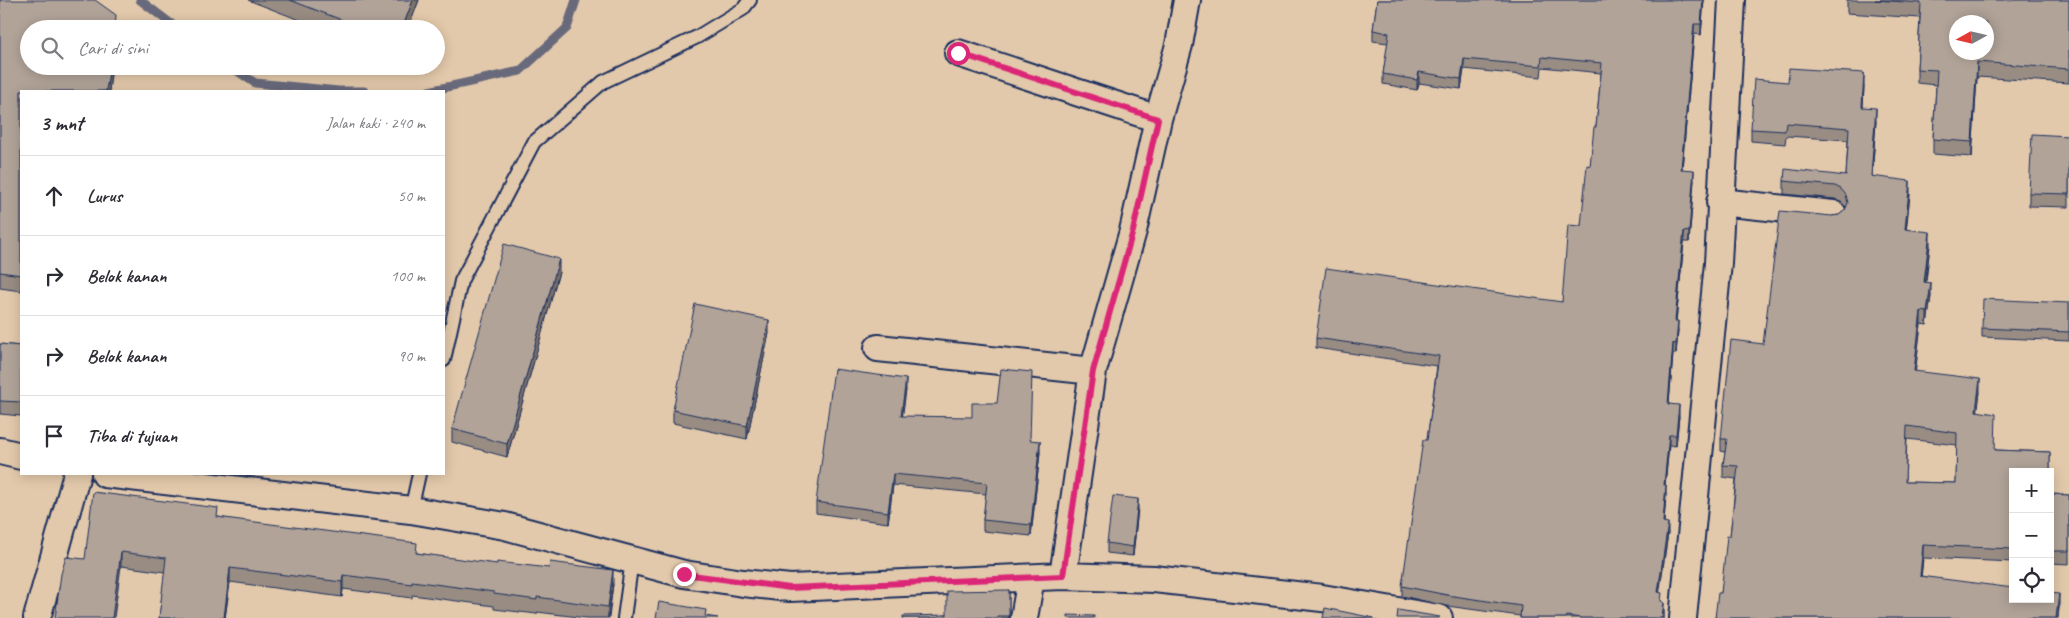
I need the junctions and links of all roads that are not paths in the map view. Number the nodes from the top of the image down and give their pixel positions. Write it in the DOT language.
graph roads {
  1 [pos="750,0"];
  2 [pos="1187,0"];
  3 [pos="1732,0"];
  4 [pos="958,53"];
  5 [pos="1158,119"];
  6 [pos="1720,202"];
  7 [pos="1833,214"];
  8 [pos="878,348"];
  9 [pos="445,355"];
  10 [pos="1093,371"];
  11 [pos="0,451"];
  12 [pos="20,456"];
  13 [pos="77,475"];
  14 [pos="119,475"];
  15 [pos="419,475"];
  16 [pos="411,510"];
  17 [pos="632,560"];
  18 [pos="1063,576"];
  19 [pos="1031,578"];
  20 [pos="37,618"];
  21 [pos="624,618"];
  22 [pos="1024,618"];
  23 [pos="1439,618"];
  24 [pos="1683,618"];
  1 -- 9 [label="lane"];
  2 -- 5 [label="street"];
  3 -- 6 [label="street"];
  4 -- 5 [label="street"];
  5 -- 10 [label="street"];
  6 -- 7 [label="street"];
  6 -- 24 [label="street"];
  8 -- 10 [label="street"];
  10 -- 18 [label="street"];
  11 -- 12 [label="street"];
  13 -- 20 [label="street"];
  14 -- 16 [label="street"];
  15 -- 16 [label="lane"];
  16 -- 17 [label="street"];
  17 -- 19 [label="street"];
  17 -- 21 [label="lane"];
  18 -- 19 [label="street"];
  18 -- 23 [label="street"];
  19 -- 22 [label="street"];
}
